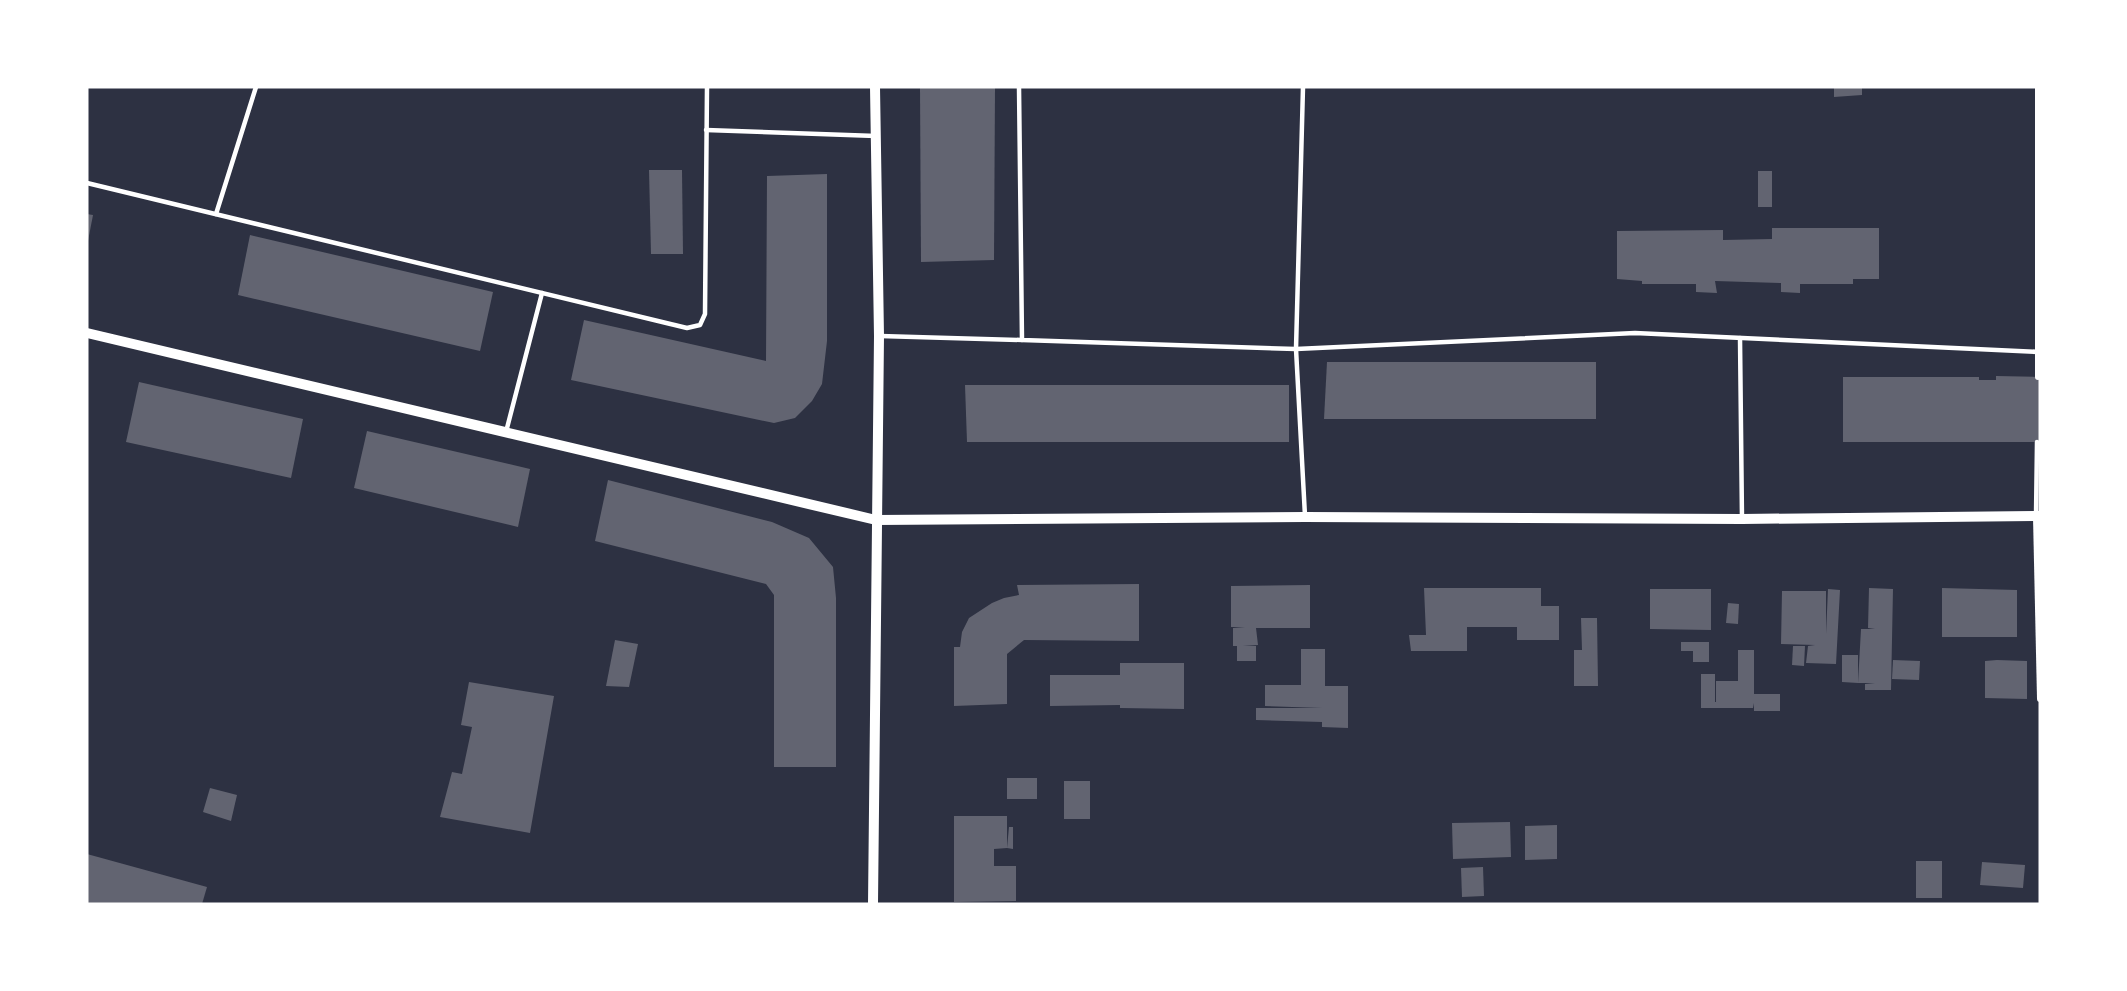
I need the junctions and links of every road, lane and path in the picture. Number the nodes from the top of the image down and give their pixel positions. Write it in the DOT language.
graph roads {
  1 [pos="256,87"];
  2 [pos="707,87"];
  3 [pos="875,87"];
  4 [pos="1019,87"];
  5 [pos="1303,87"];
  6 [pos="2038,87"];
  7 [pos="706,130"];
  8 [pos="876,136"];
  9 [pos="87,183"];
  10 [pos="216,214"];
  11 [pos="542,293"];
  12 [pos="87,333"];
  13 [pos="879,336"];
  14 [pos="1740,338"];
  15 [pos="1022,340"];
  16 [pos="1296,349"];
  17 [pos="2039,352"];
  18 [pos="2038,376"];
  19 [pos="506,432"];
  20 [pos="2037,442"];
  21 [pos="1305,516"];
  22 [pos="2038,516"];
  23 [pos="1742,519"];
  24 [pos="876,520"];
  25 [pos="2040,699"];
  26 [pos="873,904"];
  1 -- 10 [label="lane"];
  2 -- 7 [label="lane"];
  3 -- 8 [label="street"];
  4 -- 15 [label="lane"];
  5 -- 16 [label="lane"];
  6 -- 17 [label="street"];
  7 -- 8 [label="lane"];
  7 -- 11 [label="lane"];
  8 -- 13 [label="street"];
  9 -- 10 [label="lane"];
  10 -- 11 [label="lane"];
  11 -- 19 [label="lane"];
  12 -- 19 [label="street"];
  13 -- 15 [label="lane"];
  13 -- 24 [label="street"];
  14 -- 16 [label="lane"];
  14 -- 17 [label="lane"];
  14 -- 23 [label="lane"];
  15 -- 16 [label="lane"];
  16 -- 21 [label="lane"];
  17 -- 18 [label="street"];
  19 -- 24 [label="street"];
  20 -- 22 [label="lane"];
  21 -- 23 [label="street"];
  21 -- 24 [label="street"];
  22 -- 23 [label="street"];
  22 -- 25 [label="street"];
  24 -- 26 [label="street"];
}
